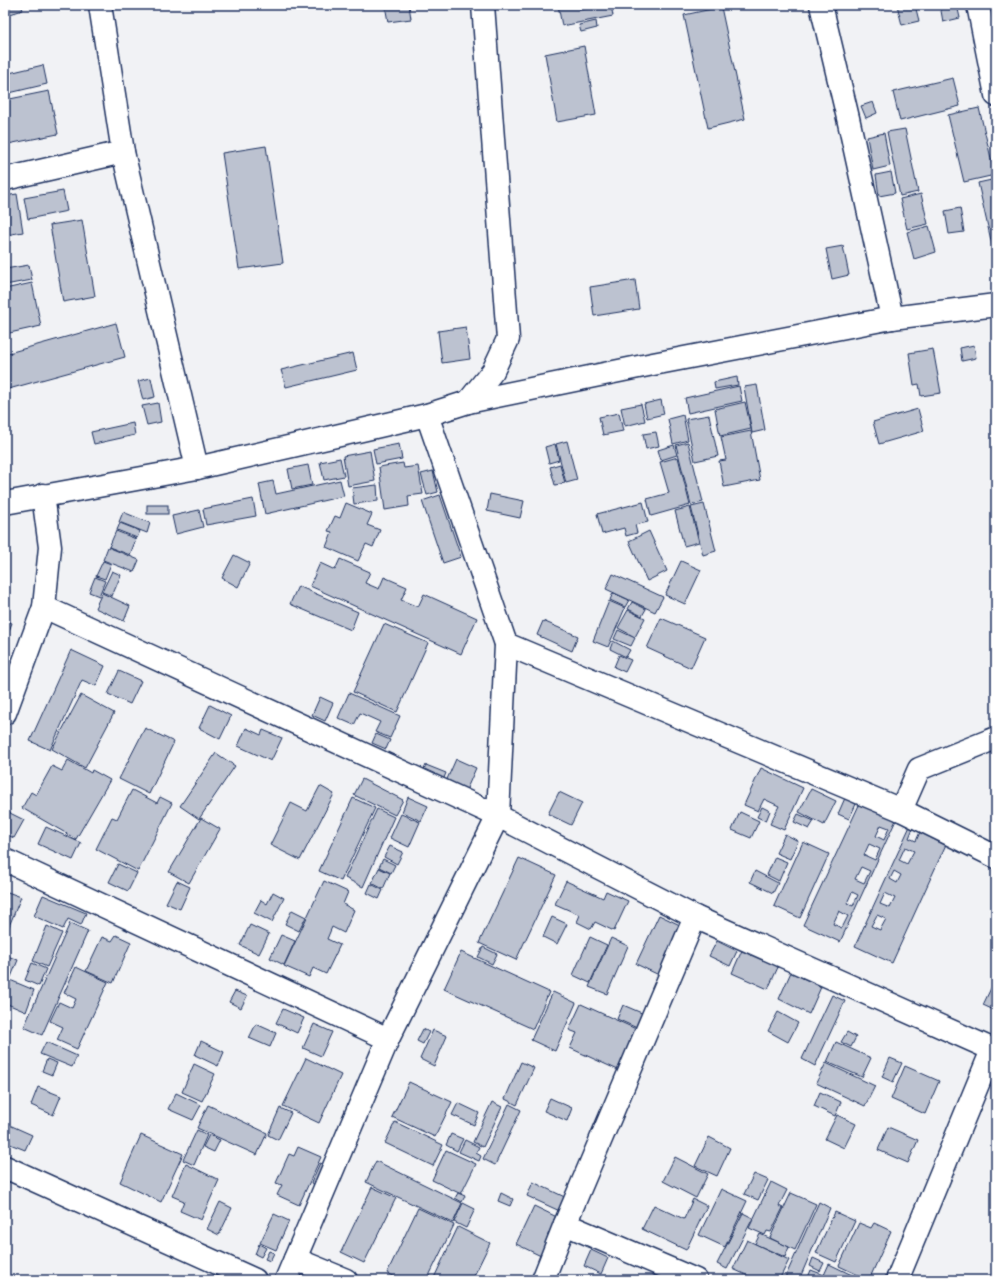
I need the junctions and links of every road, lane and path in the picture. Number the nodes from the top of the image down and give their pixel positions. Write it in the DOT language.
graph roads {
  1 [pos="100,5"];
  2 [pos="483,5"];
  3 [pos="822,5"];
  4 [pos="978,5"];
  5 [pos="996,95"];
  6 [pos="123,152"];
  7 [pos="5,179"];
  8 [pos="996,305"];
  9 [pos="892,318"];
  10 [pos="468,402"];
  11 [pos="427,415"];
  12 [pos="197,468"];
  13 [pos="43,495"];
  14 [pos="5,502"];
  15 [pos="44,606"];
  16 [pos="506,644"];
  17 [pos="5,713"];
  18 [pos="996,738"];
  19 [pos="901,810"];
  20 [pos="498,816"];
  21 [pos="996,857"];
  22 [pos="5,860"];
  23 [pos="695,917"];
  24 [pos="388,1039"];
  25 [pos="994,1050"];
  26 [pos="5,1167"];
  27 [pos="565,1224"];
  28 [pos="295,1259"];
  29 [pos="255,1280"];
  30 [pos="286,1280"];
  31 [pos="346,1280"];
  32 [pos="543,1280"];
  33 [pos="696,1280"];
  34 [pos="897,1280"];
  1 -- 6 [label="street"];
  2 -- 10 [label="street"];
  3 -- 9 [label="street"];
  4 -- 5 [label="street"];
  6 -- 7 [label="street"];
  6 -- 12 [label="street"];
  8 -- 9 [label="street"];
  9 -- 10 [label="street"];
  10 -- 11 [label="street"];
  11 -- 12 [label="street"];
  11 -- 16 [label="street"];
  12 -- 13 [label="street"];
  13 -- 14 [label="street"];
  13 -- 15 [label="street"];
  15 -- 17 [label="street"];
  15 -- 20 [label="street"];
  16 -- 19 [label="street"];
  16 -- 20 [label="street"];
  18 -- 19 [label="street"];
  19 -- 21 [label="street"];
  20 -- 23 [label="street"];
  20 -- 24 [label="street"];
  22 -- 24 [label="street"];
  23 -- 25 [label="street"];
  23 -- 27 [label="street"];
  24 -- 28 [label="street"];
  25 -- 34 [label="street"];
  26 -- 29 [label="street"];
  27 -- 32 [label="street"];
  27 -- 33 [label="street"];
  28 -- 30 [label="street"];
  28 -- 31 [label="street"];
}
